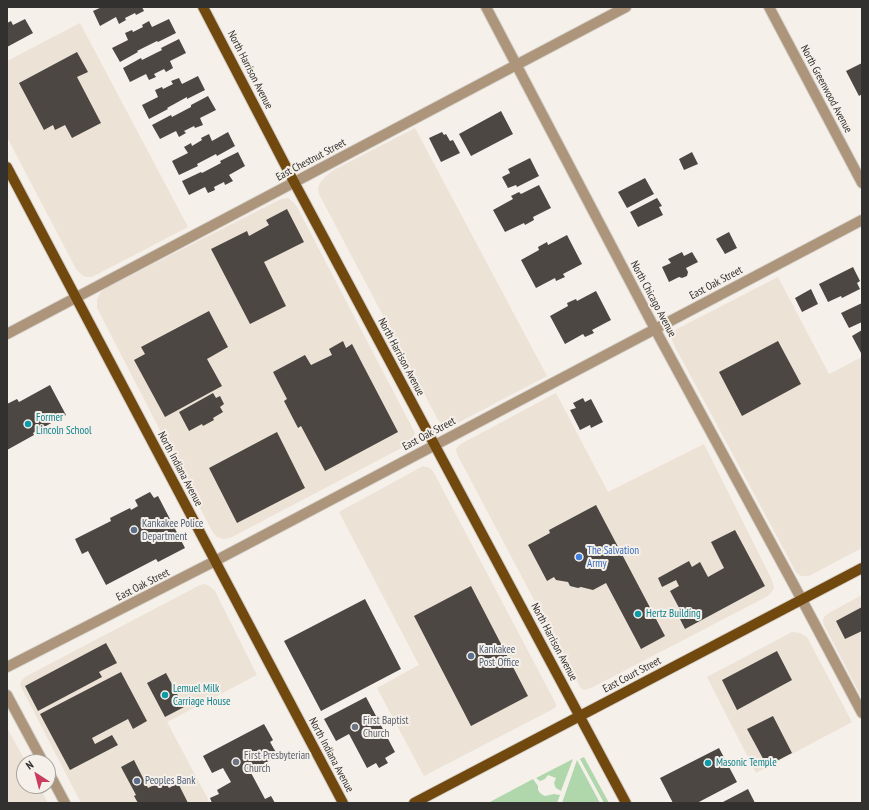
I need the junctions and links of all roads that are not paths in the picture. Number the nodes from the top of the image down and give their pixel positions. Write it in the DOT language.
graph roads {
  1 [pos="203,7"];
  2 [pos="486,7"];
  3 [pos="626,7"];
  4 [pos="769,7"];
  5 [pos="516,65"];
  6 [pos="7,167"];
  7 [pos="294,182"];
  8 [pos="862,183"];
  9 [pos="862,220"];
  10 [pos="76,297"];
  11 [pos="655,329"];
  12 [pos="7,334"];
  13 [pos="434,445"];
  14 [pos="215,561"];
  15 [pos="862,568"];
  16 [pos="802,600"];
  17 [pos="7,668"];
  18 [pos="7,696"];
  19 [pos="862,713"];
  20 [pos="580,716"];
  21 [pos="39,754"];
  22 [pos="56,786"];
  23 [pos="65,803"];
  24 [pos="343,803"];
  25 [pos="414,803"];
  26 [pos="626,803"];
  1 -- 7 [label="main road, North Harrison Avenue"];
  2 -- 5 [label="street, North Chicago Avenue"];
  3 -- 5 [label="street, East Chestnut Street"];
  4 -- 8 [label="street, North Greenwood Avenue"];
  5 -- 7 [label="street, East Chestnut Street"];
  5 -- 11 [label="street, North Chicago Avenue"];
  6 -- 10 [label="main road, North Indiana Avenue"];
  7 -- 10 [label="street, East Chestnut Street"];
  7 -- 13 [label="main road, North Harrison Avenue"];
  9 -- 11 [label="street, East Oak Street"];
  10 -- 12 [label="street, East Chestnut Street"];
  10 -- 14 [label="main road, North Indiana Avenue"];
  11 -- 13 [label="street, East Oak Street"];
  11 -- 16 [label="street, North Chicago Avenue"];
  13 -- 14 [label="street, East Oak Street"];
  13 -- 20 [label="main road, North Harrison Avenue"];
  14 -- 17 [label="street, East Oak Street"];
  14 -- 24 [label="main road, North Indiana Avenue"];
  15 -- 16 [label="main road, East Court Street"];
  16 -- 19 [label="street, North Chicago Avenue"];
  16 -- 20 [label="main road, East Court Street"];
  18 -- 21 [label="street"];
  20 -- 25 [label="main road, East Court Street"];
  20 -- 26 [label="main road, North Harrison Avenue"];
  22 -- 23 [label="street"];
}
